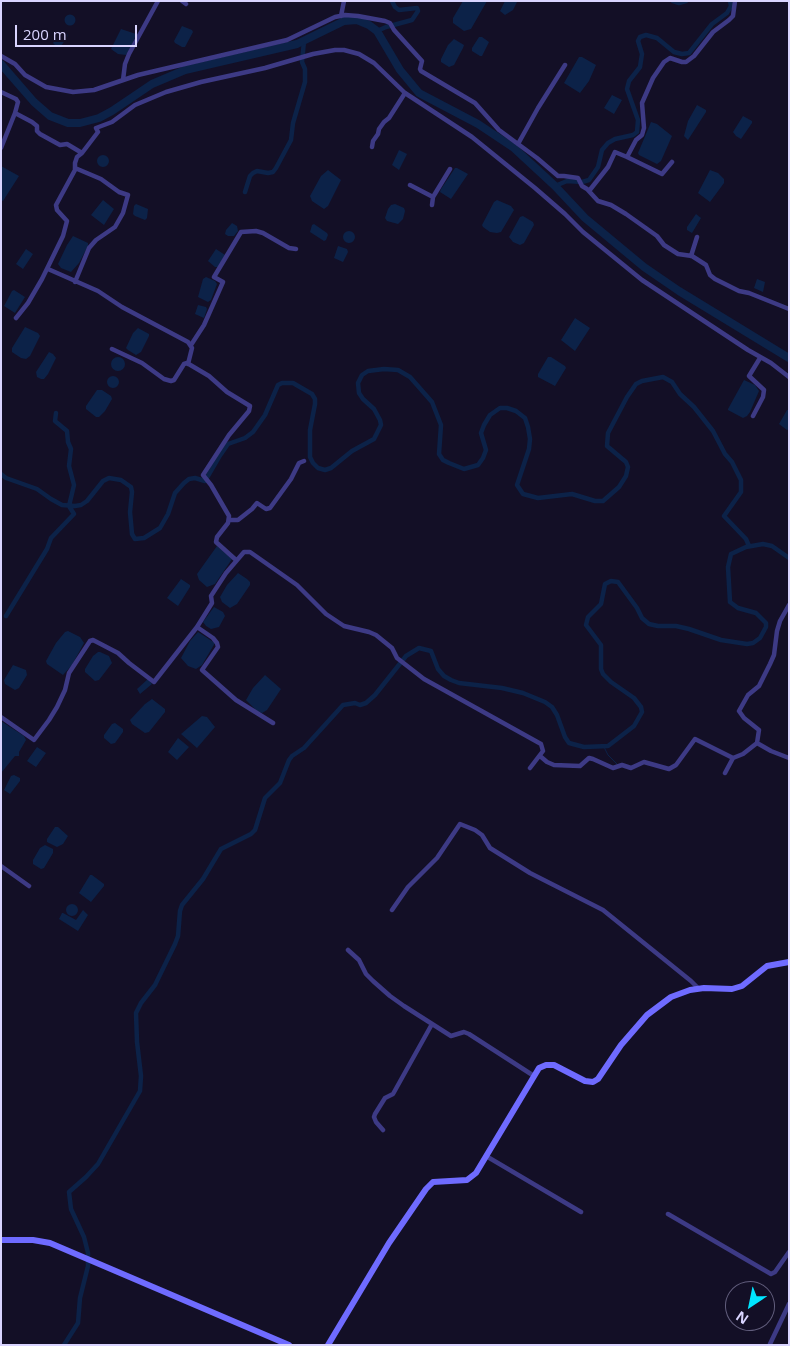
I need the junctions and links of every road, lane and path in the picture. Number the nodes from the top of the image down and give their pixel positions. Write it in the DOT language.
graph roads {
  1 [pos="158,1"];
  2 [pos="344,1"];
  3 [pos="735,1"];
  4 [pos="341,16"];
  5 [pos="1,56"];
  6 [pos="565,65"];
  7 [pos="123,80"];
  8 [pos="1,92"];
  9 [pos="405,93"];
  10 [pos="15,113"];
  11 [pos="518,144"];
  12 [pos="372,147"];
  13 [pos="1,148"];
  14 [pos="82,152"];
  15 [pos="628,157"];
  16 [pos="672,162"];
  17 [pos="75,168"];
  18 [pos="450,169"];
  19 [pos="410,185"];
  20 [pos="589,192"];
  21 [pos="433,197"];
  22 [pos="432,205"];
  23 [pos="697,237"];
  24 [pos="296,249"];
  25 [pos="691,256"];
  26 [pos="48,269"];
  27 [pos="75,282"];
  28 [pos="789,310"];
  29 [pos="16,318"];
  30 [pos="191,345"];
  31 [pos="112,349"];
  32 [pos="760,358"];
  33 [pos="188,364"];
  34 [pos="789,377"];
  35 [pos="753,416"];
  36 [pos="304,461"];
  37 [pos="229,520"];
  38 [pos="236,560"];
  39 [pos="789,606"];
  40 [pos="198,627"];
  41 [pos="1,718"];
  42 [pos="272,723"];
  43 [pos="757,743"];
  44 [pos="540,756"];
  45 [pos="733,758"];
  46 [pos="789,758"];
  47 [pos="530,768"];
  48 [pos="725,773"];
  49 [pos="1,866"];
  50 [pos="29,886"];
  51 [pos="392,910"];
  52 [pos="348,950"];
  53 [pos="789,962"];
  54 [pos="698,988"];
  55 [pos="432,1024"];
  56 [pos="534,1076"];
  57 [pos="383,1130"];
  58 [pos="486,1156"];
  59 [pos="582,1212"];
  60 [pos="668,1214"];
  61 [pos="1,1240"];
  62 [pos="789,1252"];
  63 [pos="789,1304"];
  64 [pos="770,1344"];
  65 [pos="289,1345"];
  66 [pos="328,1345"];
  1 -- 7 [label="street"];
  2 -- 4 [label="street"];
  3 -- 15 [label="street"];
  4 -- 7 [label="street"];
  4 -- 11 [label="street"];
  5 -- 7 [label="street"];
  6 -- 11 [label="street"];
  8 -- 10 [label="street"];
  9 -- 12 [label="street"];
  9 -- 14 [label="street"];
  9 -- 32 [label="street"];
  10 -- 13 [label="street"];
  10 -- 14 [label="street"];
  11 -- 20 [label="street"];
  14 -- 17 [label="street"];
  15 -- 16 [label="street"];
  15 -- 20 [label="street"];
  17 -- 26 [label="street"];
  17 -- 27 [label="street"];
  18 -- 21 [label="street"];
  19 -- 21 [label="street"];
  20 -- 25 [label="street"];
  21 -- 22 [label="street"];
  23 -- 25 [label="street"];
  24 -- 30 [label="street"];
  25 -- 28 [label="street"];
  26 -- 27 [label="street"];
  26 -- 29 [label="street"];
  27 -- 30 [label="street"];
  30 -- 33 [label="street"];
  31 -- 33 [label="street"];
  32 -- 34 [label="street"];
  32 -- 35 [label="street"];
  33 -- 37 [label="street"];
  36 -- 37 [label="street"];
  37 -- 38 [label="street"];
  38 -- 40 [label="street"];
  38 -- 44 [label="street"];
  39 -- 43 [label="street"];
  40 -- 41 [label="street"];
  40 -- 42 [label="street"];
  43 -- 45 [label="street"];
  43 -- 46 [label="street"];
  44 -- 45 [label="street"];
  44 -- 47 [label="street"];
  45 -- 48 [label="street"];
  49 -- 50 [label="street"];
  51 -- 54 [label="street"];
  52 -- 55 [label="street"];
  53 -- 54 [label="main road"];
  54 -- 56 [label="main road"];
  55 -- 56 [label="street"];
  55 -- 57 [label="street"];
  56 -- 58 [label="main road"];
  58 -- 59 [label="street"];
  58 -- 66 [label="main road"];
  60 -- 62 [label="street"];
  61 -- 65 [label="main road"];
  63 -- 64 [label="street"];
}
